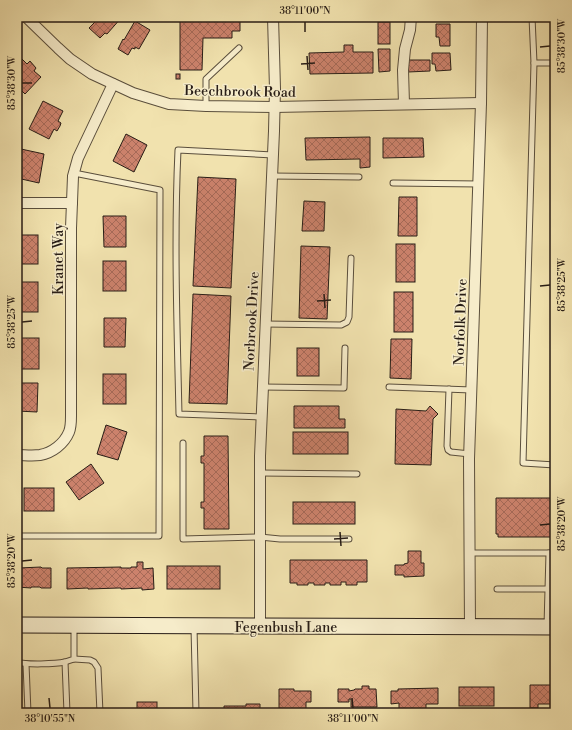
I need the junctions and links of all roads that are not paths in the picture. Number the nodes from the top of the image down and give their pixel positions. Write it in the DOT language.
graph roads {
  1 [pos="26,17"];
  2 [pos="273,17"];
  3 [pos="411,17"];
  4 [pos="482,17"];
  5 [pos="532,17"];
  6 [pos="239,48"];
  7 [pos="534,63"];
  8 [pos="555,63"];
  9 [pos="113,84"];
  10 [pos="481,103"];
  11 [pos="404,104"];
  12 [pos="206,106"];
  13 [pos="274,107"];
  14 [pos="273,155"];
  15 [pos="74,173"];
  16 [pos="272,176"];
  17 [pos="359,178"];
  18 [pos="393,183"];
  19 [pos="478,184"];
  20 [pos="17,203"];
  21 [pos="72,203"];
  22 [pos="351,258"];
  23 [pos="265,324"];
  24 [pos="345,348"];
  25 [pos="262,387"];
  26 [pos="389,387"];
  27 [pos="449,389"];
  28 [pos="472,390"];
  29 [pos="261,417"];
  30 [pos="183,443"];
  31 [pos="470,454"];
  32 [pos="17,455"];
  33 [pos="555,465"];
  34 [pos="260,473"];
  35 [pos="357,474"];
  36 [pos="17,536"];
  37 [pos="260,537"];
  38 [pos="349,539"];
  39 [pos="469,553"];
  40 [pos="552,553"];
  41 [pos="497,589"];
  42 [pos="548,589"];
  43 [pos="555,589"];
  44 [pos="17,626"];
  45 [pos="74,626"];
  46 [pos="194,626"];
  47 [pos="260,626"];
  48 [pos="470,627"];
  49 [pos="551,627"];
  50 [pos="74,658"];
  51 [pos="17,662"];
  52 [pos="65,662"];
  53 [pos="26,664"];
  54 [pos="28,713"];
  55 [pos="67,713"];
  56 [pos="100,713"];
  57 [pos="196,713"];
  1 -- 9 [label="street, Beechbrook Road"];
  2 -- 13 [label="street, Norbrook Drive"];
  3 -- 11 [label="street"];
  4 -- 10 [label="street, Norfolk Drive"];
  5 -- 7 [label="lane"];
  6 -- 12 [label="lane"];
  7 -- 8 [label="lane"];
  7 -- 33 [label="lane"];
  9 -- 12 [label="street, Beechbrook Road"];
  9 -- 15 [label="street, Kranet Way"];
  10 -- 11 [label="street, Beechbrook Road"];
  10 -- 19 [label="street, Norfolk Drive"];
  11 -- 13 [label="street, Beechbrook Road"];
  12 -- 13 [label="street, Beechbrook Road"];
  13 -- 14 [label="street, Norbrook Drive"];
  14 -- 16 [label="street, Norbrook Drive"];
  14 -- 29 [label="lane"];
  15 -- 21 [label="street, Kranet Way"];
  15 -- 36 [label="lane"];
  16 -- 17 [label="lane"];
  16 -- 23 [label="street, Norbrook Drive"];
  18 -- 19 [label="lane"];
  19 -- 28 [label="street, Norfolk Drive"];
  20 -- 21 [label="street"];
  21 -- 32 [label="street, Kranet Way"];
  22 -- 23 [label="lane"];
  23 -- 25 [label="street, Norbrook Drive"];
  24 -- 25 [label="lane"];
  25 -- 29 [label="street, Norbrook Drive"];
  26 -- 27 [label="lane"];
  27 -- 28 [label="lane"];
  27 -- 31 [label="lane"];
  28 -- 31 [label="street, Norfolk Drive"];
  29 -- 34 [label="street, Norbrook Drive"];
  30 -- 37 [label="lane"];
  31 -- 39 [label="street, Norfolk Drive"];
  34 -- 35 [label="lane"];
  34 -- 37 [label="street, Norbrook Drive"];
  37 -- 38 [label="lane"];
  37 -- 47 [label="street, Norbrook Drive"];
  39 -- 40 [label="lane"];
  39 -- 48 [label="street, Norfolk Drive"];
  40 -- 42 [label="lane"];
  41 -- 42 [label="lane"];
  42 -- 43 [label="lane"];
  42 -- 49 [label="lane"];
  44 -- 45 [label="main road, Fegenbush Lane"];
  45 -- 46 [label="main road, Fegenbush Lane"];
  45 -- 50 [label="lane"];
  46 -- 47 [label="main road, Fegenbush Lane"];
  46 -- 57 [label="lane"];
  47 -- 48 [label="main road, Fegenbush Lane"];
  48 -- 49 [label="main road, Fegenbush Lane"];
  50 -- 52 [label="lane"];
  50 -- 56 [label="lane"];
  51 -- 53 [label="lane"];
  52 -- 53 [label="lane"];
  52 -- 55 [label="lane"];
  53 -- 54 [label="lane"];
}
